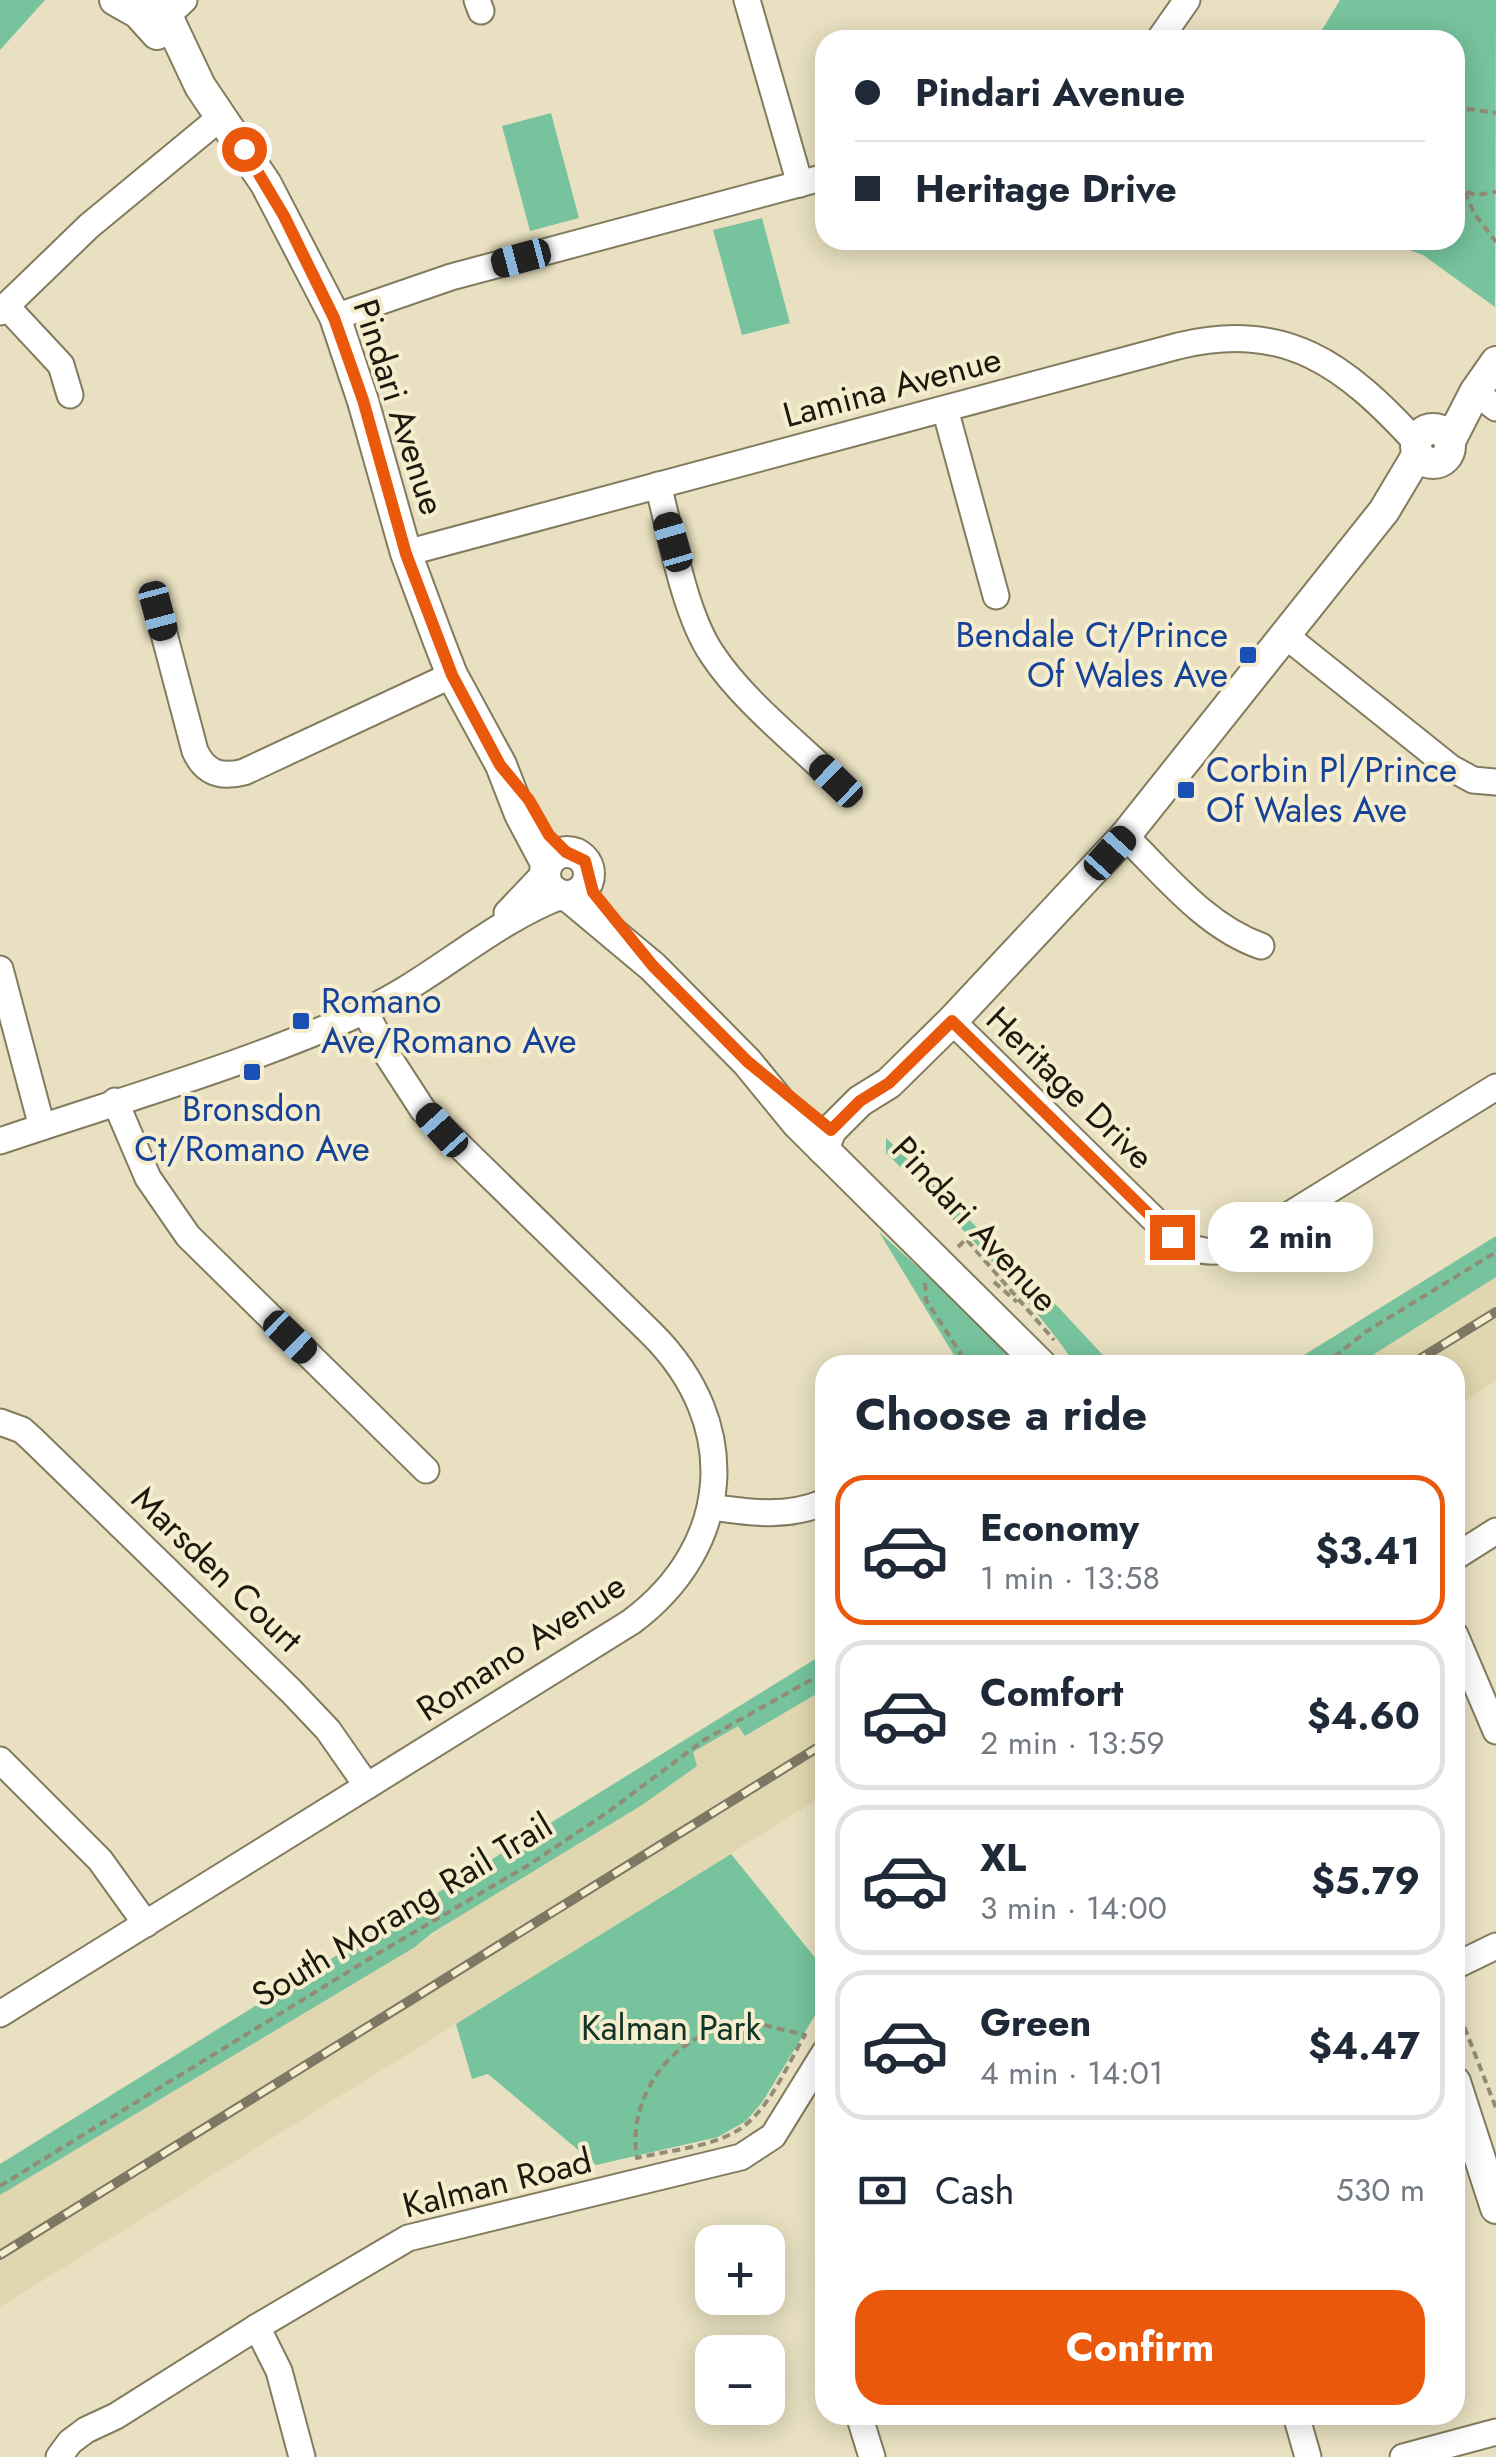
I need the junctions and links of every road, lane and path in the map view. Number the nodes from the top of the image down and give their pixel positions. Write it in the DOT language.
graph roads {
  1 [pos="114,0"];
  2 [pos="748,0"];
  3 [pos="1188,0"];
  4 [pos="163,8"];
  5 [pos="1166,30"];
  6 [pos="1465,111"];
  7 [pos="1496,113"];
  8 [pos="222,117"];
  9 [pos="813,180"];
  10 [pos="1465,192"];
  11 [pos="1496,192"];
  12 [pos="1496,242"];
  13 [pos="3,309"];
  14 [pos="334,318"];
  15 [pos="1496,362"];
  16 [pos="70,395"];
  17 [pos="1486,400"];
  18 [pos="945,409"];
  19 [pos="1430,443"];
  20 [pos="658,485"];
  21 [pos="406,554"];
  22 [pos="996,596"];
  23 [pos="158,611"];
  24 [pos="1286,636"];
  25 [pos="452,675"];
  26 [pos="836,781"];
  27 [pos="1496,782"];
  28 [pos="1125,836"];
  29 [pos="562,877"];
  30 [pos="1261,946"];
  31 [pos="0,969"];
  32 [pos="365,1011"];
  33 [pos="952,1021"];
  34 [pos="1496,1087"];
  35 [pos="115,1101"];
  36 [pos="42,1127"];
  37 [pos="833,1140"];
  38 [pos="0,1141"];
  39 [pos="1496,1252"];
  40 [pos="948,1257"];
  41 [pos="962,1355"];
  42 [pos="1032,1355"];
  43 [pos="1043,1355"];
  44 [pos="1064,1355"];
  45 [pos="1337,1355"];
  46 [pos="0,1422"];
  47 [pos="426,1470"];
  48 [pos="815,1505"];
  49 [pos="711,1507"];
  50 [pos="1496,1531"];
  51 [pos="1465,1551"];
  52 [pos="1465,1658"];
  53 [pos="815,1678"];
  54 [pos="1496,1731"];
  55 [pos="0,1760"];
  56 [pos="367,1786"];
  57 [pos="146,1924"];
  58 [pos="1496,1946"];
  59 [pos="1465,1961"];
  60 [pos="0,2014"];
  61 [pos="1465,2028"];
  62 [pos="804,2035"];
  63 [pos="815,2068"];
  64 [pos="1496,2108"];
  65 [pos="1465,2113"];
  66 [pos="0,2186"];
  67 [pos="1496,2208"];
  68 [pos="257,2327"];
  69 [pos="116,2416"];
  70 [pos="861,2425"];
  71 [pos="1299,2425"];
  72 [pos="1496,2432"];
  73 [pos="59,2457"];
  74 [pos="76,2457"];
  75 [pos="302,2457"];
  76 [pos="872,2457"];
  77 [pos="1308,2457"];
  78 [pos="1403,2457"];
  1 -- 4 [label="street, Pindari Avenue"];
  2 -- 9 [label="street"];
  3 -- 5 [label="street"];
  4 -- 8 [label="street, Pindari Avenue"];
  6 -- 7 [label="path"];
  8 -- 13 [label="street"];
  8 -- 14 [label="street, Pindari Avenue"];
  9 -- 14 [label="street"];
  10 -- 11 [label="path"];
  10 -- 12 [label="path"];
  13 -- 16 [label="street"];
  14 -- 21 [label="street, Pindari Avenue"];
  15 -- 17 [label="street"];
  17 -- 19 [label="street"];
  18 -- 19 [label="street, Lamina Avenue"];
  18 -- 20 [label="street, Lamina Avenue"];
  18 -- 22 [label="street"];
  19 -- 24 [label="street"];
  20 -- 21 [label="street, Lamina Avenue"];
  20 -- 26 [label="street"];
  21 -- 25 [label="street, Pindari Avenue"];
  23 -- 25 [label="street"];
  24 -- 27 [label="street"];
  24 -- 28 [label="street"];
  25 -- 29 [label="street, Pindari Avenue"];
  28 -- 30 [label="street"];
  28 -- 33 [label="street"];
  29 -- 32 [label="street"];
  29 -- 37 [label="street, Pindari Avenue"];
  31 -- 36 [label="street"];
  32 -- 35 [label="street"];
  32 -- 49 [label="street, Romano Avenue"];
  33 -- 34 [label="street, Heritage Drive"];
  33 -- 37 [label="street"];
  35 -- 36 [label="street"];
  35 -- 47 [label="street"];
  36 -- 38 [label="street"];
  37 -- 40 [label="street, Pindari Avenue"];
  39 -- 45 [label="path"];
  40 -- 41 [label="path"];
  40 -- 42 [label="street, Pindari Avenue"];
  40 -- 43 [label="street, Pindari Avenue"];
  40 -- 44 [label="path"];
  46 -- 56 [label="street, Marsden Court"];
  48 -- 49 [label="street"];
  49 -- 56 [label="street, Romano Avenue"];
  50 -- 51 [label="street"];
  52 -- 54 [label="street"];
  53 -- 66 [label="path, South Morang Rail Trail"];
  55 -- 57 [label="street"];
  56 -- 57 [label="street, Romano Avenue"];
  57 -- 60 [label="street, Romano Avenue"];
  58 -- 59 [label="street"];
  61 -- 64 [label="path"];
  62 -- 62 [label="path"];
  63 -- 68 [label="street, Kalman Road"];
  65 -- 67 [label="street"];
  68 -- 69 [label="street, Kalman Road"];
  68 -- 75 [label="street"];
  69 -- 73 [label="street, Kalman Road"];
  69 -- 74 [label="street, Kalman Road"];
  70 -- 76 [label="street"];
  71 -- 77 [label="street"];
  72 -- 78 [label="street"];
}
